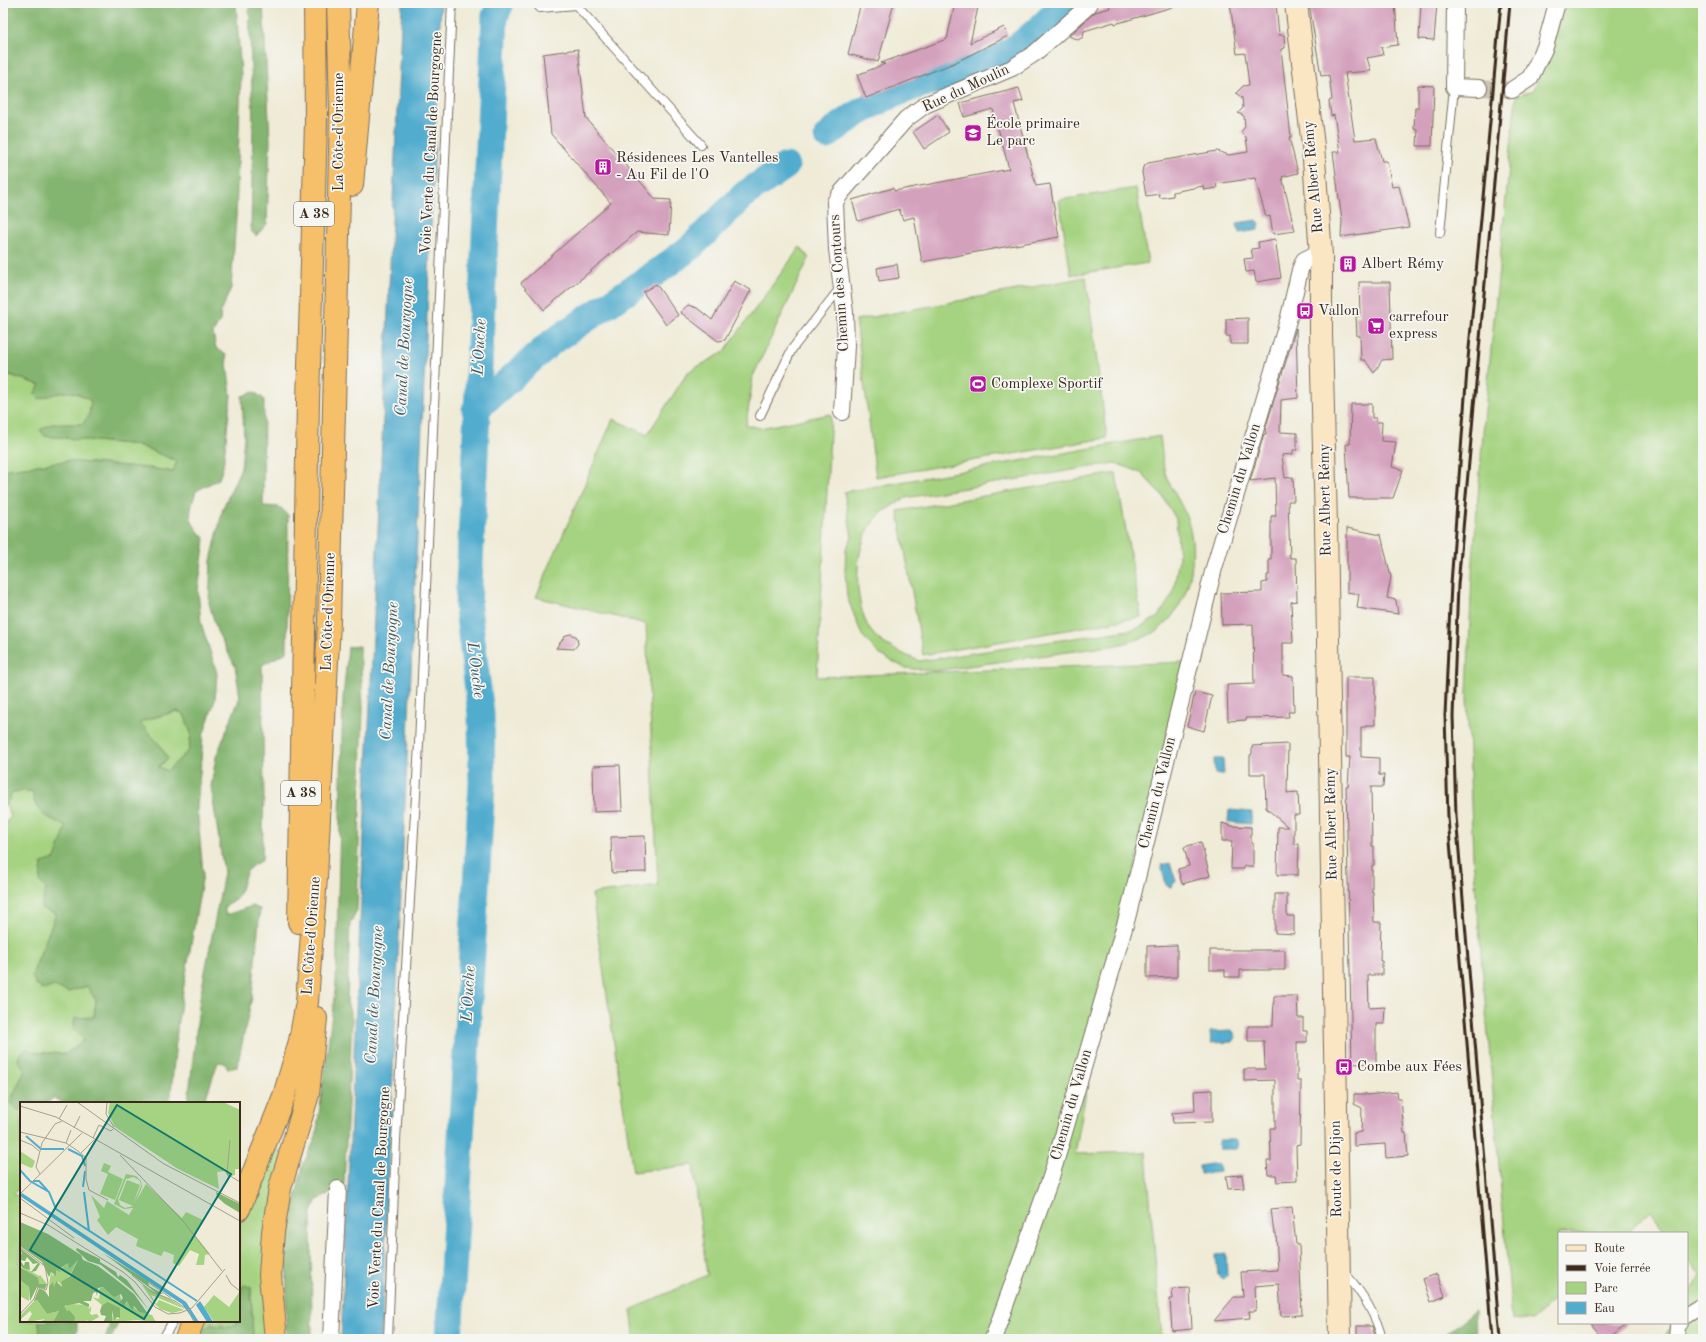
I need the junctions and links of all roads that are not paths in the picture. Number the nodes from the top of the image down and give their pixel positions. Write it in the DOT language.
graph roads {
  1 [pos="315,3"];
  2 [pos="338,3"];
  3 [pos="368,3"];
  4 [pos="452,3"];
  5 [pos="1090,3"];
  6 [pos="1296,3"];
  7 [pos="1455,3"];
  8 [pos="1557,3"];
  9 [pos="538,5"];
  10 [pos="1454,87"];
  11 [pos="1479,88"];
  12 [pos="1512,90"];
  13 [pos="701,145"];
  14 [pos="835,202"];
  15 [pos="1440,232"];
  16 [pos="1321,254"];
  17 [pos="842,287"];
  18 [pos="336,334"];
  19 [pos="842,412"];
  20 [pos="760,416"];
  21 [pos="316,877"];
  22 [pos="1335,999"];
  23 [pos="240,1172"];
  24 [pos="338,1189"];
  25 [pos="240,1206"];
  26 [pos="1339,1266"];
  27 [pos="1703,1305"];
  28 [pos="1688,1314"];
  29 [pos="172,1322"];
  30 [pos="178,1322"];
  31 [pos="193,1322"];
  32 [pos="1680,1324"];
  33 [pos="163,1339"];
  34 [pos="172,1339"];
  35 [pos="186,1339"];
  36 [pos="276,1339"];
  37 [pos="330,1339"];
  38 [pos="388,1339"];
  39 [pos="993,1339"];
  40 [pos="1340,1339"];
  41 [pos="1382,1339"];
  42 [pos="1677,1339"];
  1 -- 23 [label="highway, La Côte-d'Orienne / A 38"];
  2 -- 18 [label="highway, La Côte-d'Orienne / A 38"];
  3 -- 18 [label="highway"];
  4 -- 38 [label="lane, Voie Verte du Canal de Bourgogne"];
  5 -- 14 [label="street, Rue du Moulin"];
  6 -- 16 [label="main road, Rue Albert Rémy"];
  7 -- 10 [label="street"];
  8 -- 12 [label="street"];
  9 -- 13 [label="lane"];
  10 -- 11 [label="street"];
  10 -- 15 [label="lane"];
  14 -- 17 [label="street, Chemin des Contours"];
  16 -- 22 [label="main road, Rue Albert Rémy"];
  16 -- 39 [label="street, Chemin du Vallon"];
  17 -- 19 [label="street, Chemin des Contours"];
  17 -- 20 [label="lane"];
  18 -- 21 [label="highway, La Côte-d'Orienne / A 38"];
  21 -- 25 [label="highway, La Côte-d'Orienne / A 38"];
  21 -- 36 [label="highway"];
  22 -- 26 [label="main road, Route de Dijon"];
  24 -- 37 [label="street"];
  26 -- 40 [label="main road, Route de Dijon"];
  26 -- 41 [label="lane"];
  27 -- 28 [label="street"];
  29 -- 33 [label="lane"];
  30 -- 34 [label="highway"];
  31 -- 35 [label="highway"];
  32 -- 42 [label="street"];
}
